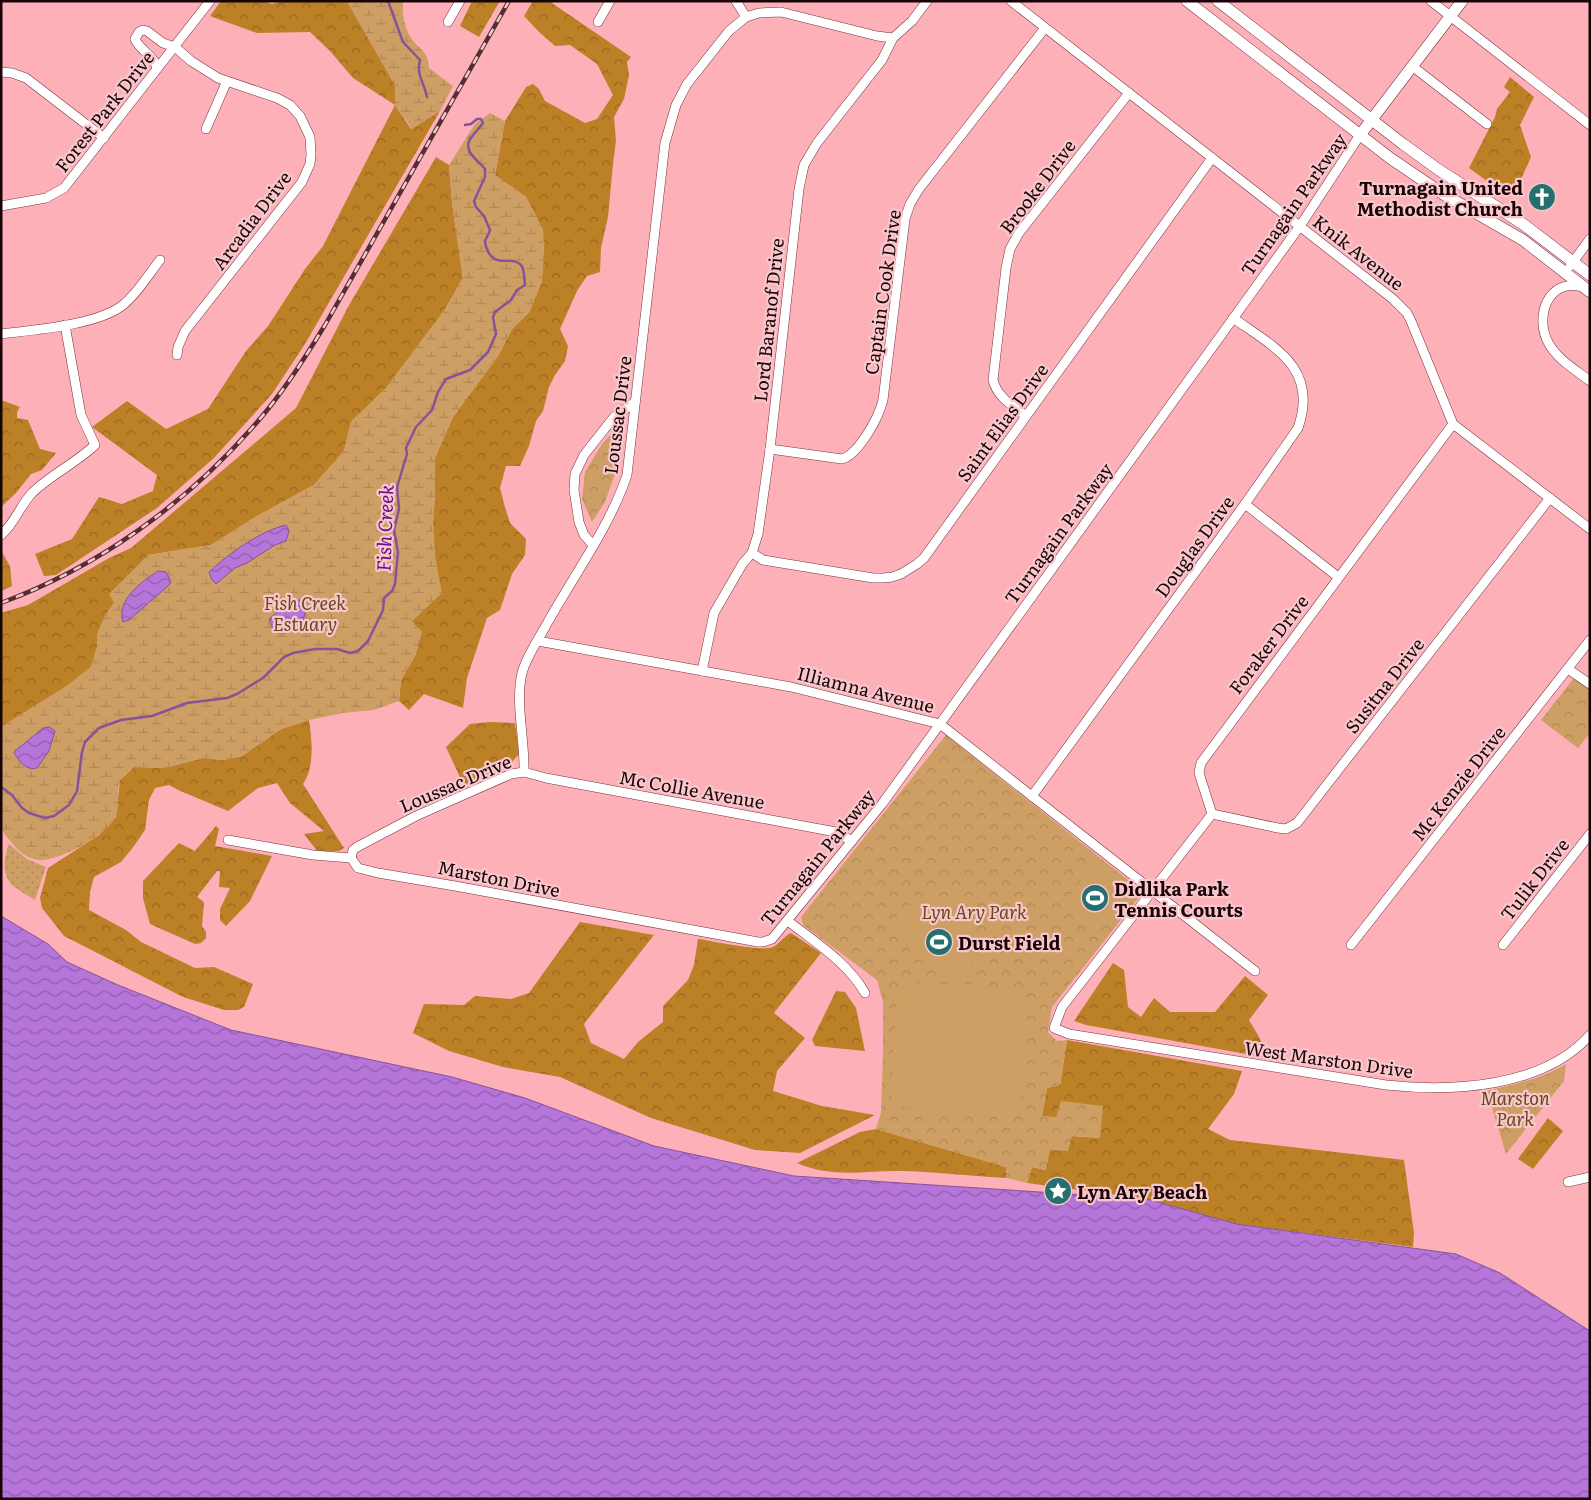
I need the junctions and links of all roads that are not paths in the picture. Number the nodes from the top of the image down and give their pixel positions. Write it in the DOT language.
graph roads {
  1 [pos="210,1"];
  2 [pos="460,1"];
  3 [pos="610,1"];
  4 [pos="736,1"];
  5 [pos="927,1"];
  6 [pos="1010,1"];
  7 [pos="1187,1"];
  8 [pos="1218,1"];
  9 [pos="1431,1"];
  10 [pos="1462,1"];
  11 [pos="1450,16"];
  12 [pos="746,17"];
  13 [pos="448,22"];
  14 [pos="598,22"];
  15 [pos="1045,28"];
  16 [pos="893,38"];
  17 [pos="175,47"];
  18 [pos="1412,66"];
  19 [pos="157,68"];
  20 [pos="1,72"];
  21 [pos="227,81"];
  22 [pos="1129,93"];
  23 [pos="1372,120"];
  24 [pos="1487,124"];
  25 [pos="1590,125"];
  26 [pos="206,129"];
  27 [pos="1360,135"];
  28 [pos="104,138"];
  29 [pos="1212,158"];
  30 [pos="1,206"];
  31 [pos="1300,226"];
  32 [pos="1590,239"];
  33 [pos="160,260"];
  34 [pos="1573,262"];
  35 [pos="1565,272"];
  36 [pos="1590,275"];
  37 [pos="1588,290"];
  38 [pos="1233,318"];
  39 [pos="65,325"];
  40 [pos="1,334"];
  41 [pos="177,355"];
  42 [pos="1590,381"];
  43 [pos="635,402"];
  44 [pos="1026,416"];
  45 [pos="1453,424"];
  46 [pos="770,449"];
  47 [pos="1550,498"];
  48 [pos="1245,504"];
  49 [pos="1590,529"];
  50 [pos="1,535"];
  51 [pos="593,545"];
  52 [pos="752,553"];
  53 [pos="1338,577"];
  54 [pos="1590,640"];
  55 [pos="538,641"];
  56 [pos="1568,668"];
  57 [pos="702,671"];
  58 [pos="1590,684"];
  59 [pos="940,724"];
  60 [pos="524,772"];
  61 [pos="1032,796"];
  62 [pos="1212,814"];
  63 [pos="1590,834"];
  64 [pos="228,840"];
  65 [pos="852,841"];
  66 [pos="351,858"];
  67 [pos="1153,891"];
  68 [pos="788,921"];
  69 [pos="769,941"];
  70 [pos="1351,945"];
  71 [pos="1503,945"];
  72 [pos="1255,971"];
  73 [pos="865,993"];
  74 [pos="1590,1035"];
  75 [pos="1590,1177"];
  76 [pos="1568,1182"];
  1 -- 17 [label="street, Forest Park Drive"];
  2 -- 13 [label="street"];
  3 -- 14 [label="street"];
  4 -- 12 [label="street"];
  5 -- 16 [label="street, Lord Baranof Drive"];
  6 -- 15 [label="street, Knik Avenue"];
  7 -- 27 [label="street"];
  8 -- 23 [label="street"];
  9 -- 11 [label="street"];
  10 -- 11 [label="street"];
  11 -- 18 [label="street"];
  11 -- 25 [label="street"];
  12 -- 16 [label="street"];
  12 -- 43 [label="street, Loussac Drive"];
  15 -- 22 [label="street, Knik Avenue"];
  15 -- 46 [label="street, Captain Cook Drive"];
  16 -- 46 [label="street, Lord Baranof Drive"];
  17 -- 19 [label="street, Forest Park Drive"];
  17 -- 19 [label="street, Arcadia Drive"];
  17 -- 21 [label="street, Arcadia Drive"];
  18 -- 23 [label="street"];
  18 -- 24 [label="street"];
  19 -- 28 [label="street, Forest Park Drive"];
  20 -- 28 [label="street"];
  21 -- 26 [label="street"];
  21 -- 41 [label="street, Arcadia Drive"];
  22 -- 29 [label="street, Knik Avenue"];
  22 -- 44 [label="street, Brooke Drive"];
  23 -- 27 [label="street"];
  23 -- 34 [label="street"];
  27 -- 31 [label="street, Turnagain Parkway"];
  27 -- 35 [label="street"];
  28 -- 30 [label="street, Forest Park Drive"];
  29 -- 31 [label="street, Knik Avenue"];
  29 -- 44 [label="street, Saint Elias Drive"];
  31 -- 38 [label="street, Turnagain Parkway"];
  31 -- 45 [label="street, Knik Avenue"];
  32 -- 34 [label="street"];
  33 -- 39 [label="street"];
  34 -- 35 [label="street"];
  34 -- 36 [label="street"];
  35 -- 37 [label="street"];
  37 -- 42 [label="street"];
  38 -- 48 [label="street, Douglas Drive"];
  38 -- 59 [label="street, Turnagain Parkway"];
  39 -- 40 [label="street"];
  39 -- 50 [label="street"];
  43 -- 51 [label="street, Loussac Drive"];
  43 -- 51 [label="street"];
  44 -- 52 [label="street, Saint Elias Drive"];
  45 -- 47 [label="street"];
  45 -- 53 [label="street, Foraker Drive"];
  46 -- 52 [label="street, Lord Baranof Drive"];
  47 -- 49 [label="street"];
  47 -- 62 [label="street, Susitna Drive"];
  48 -- 53 [label="street"];
  48 -- 61 [label="street, Douglas Drive"];
  51 -- 55 [label="street, Loussac Drive"];
  52 -- 57 [label="street, Lord Baranof Drive"];
  53 -- 62 [label="street, Foraker Drive"];
  54 -- 56 [label="street, Mc Kenzie Drive"];
  55 -- 57 [label="street, Illiamna Avenue"];
  55 -- 60 [label="street, Loussac Drive"];
  56 -- 58 [label="street"];
  56 -- 70 [label="street, Mc Kenzie Drive"];
  57 -- 59 [label="street, Illiamna Avenue"];
  59 -- 61 [label="street, Illiamna Avenue"];
  59 -- 65 [label="street, Turnagain Parkway"];
  60 -- 65 [label="street, Mc Collie Avenue"];
  60 -- 66 [label="street, Loussac Drive"];
  61 -- 67 [label="street, Illiamna Avenue"];
  62 -- 67 [label="street"];
  63 -- 71 [label="street, Tulik Drive"];
  64 -- 66 [label="street, Marston Drive"];
  65 -- 68 [label="street, Turnagain Parkway"];
  66 -- 69 [label="street, Marston Drive"];
  67 -- 72 [label="street, Illiamna Avenue"];
  67 -- 74 [label="street, West Marston Drive"];
  68 -- 69 [label="street, Turnagain Parkway"];
  68 -- 73 [label="street"];
  75 -- 76 [label="street"];
}
